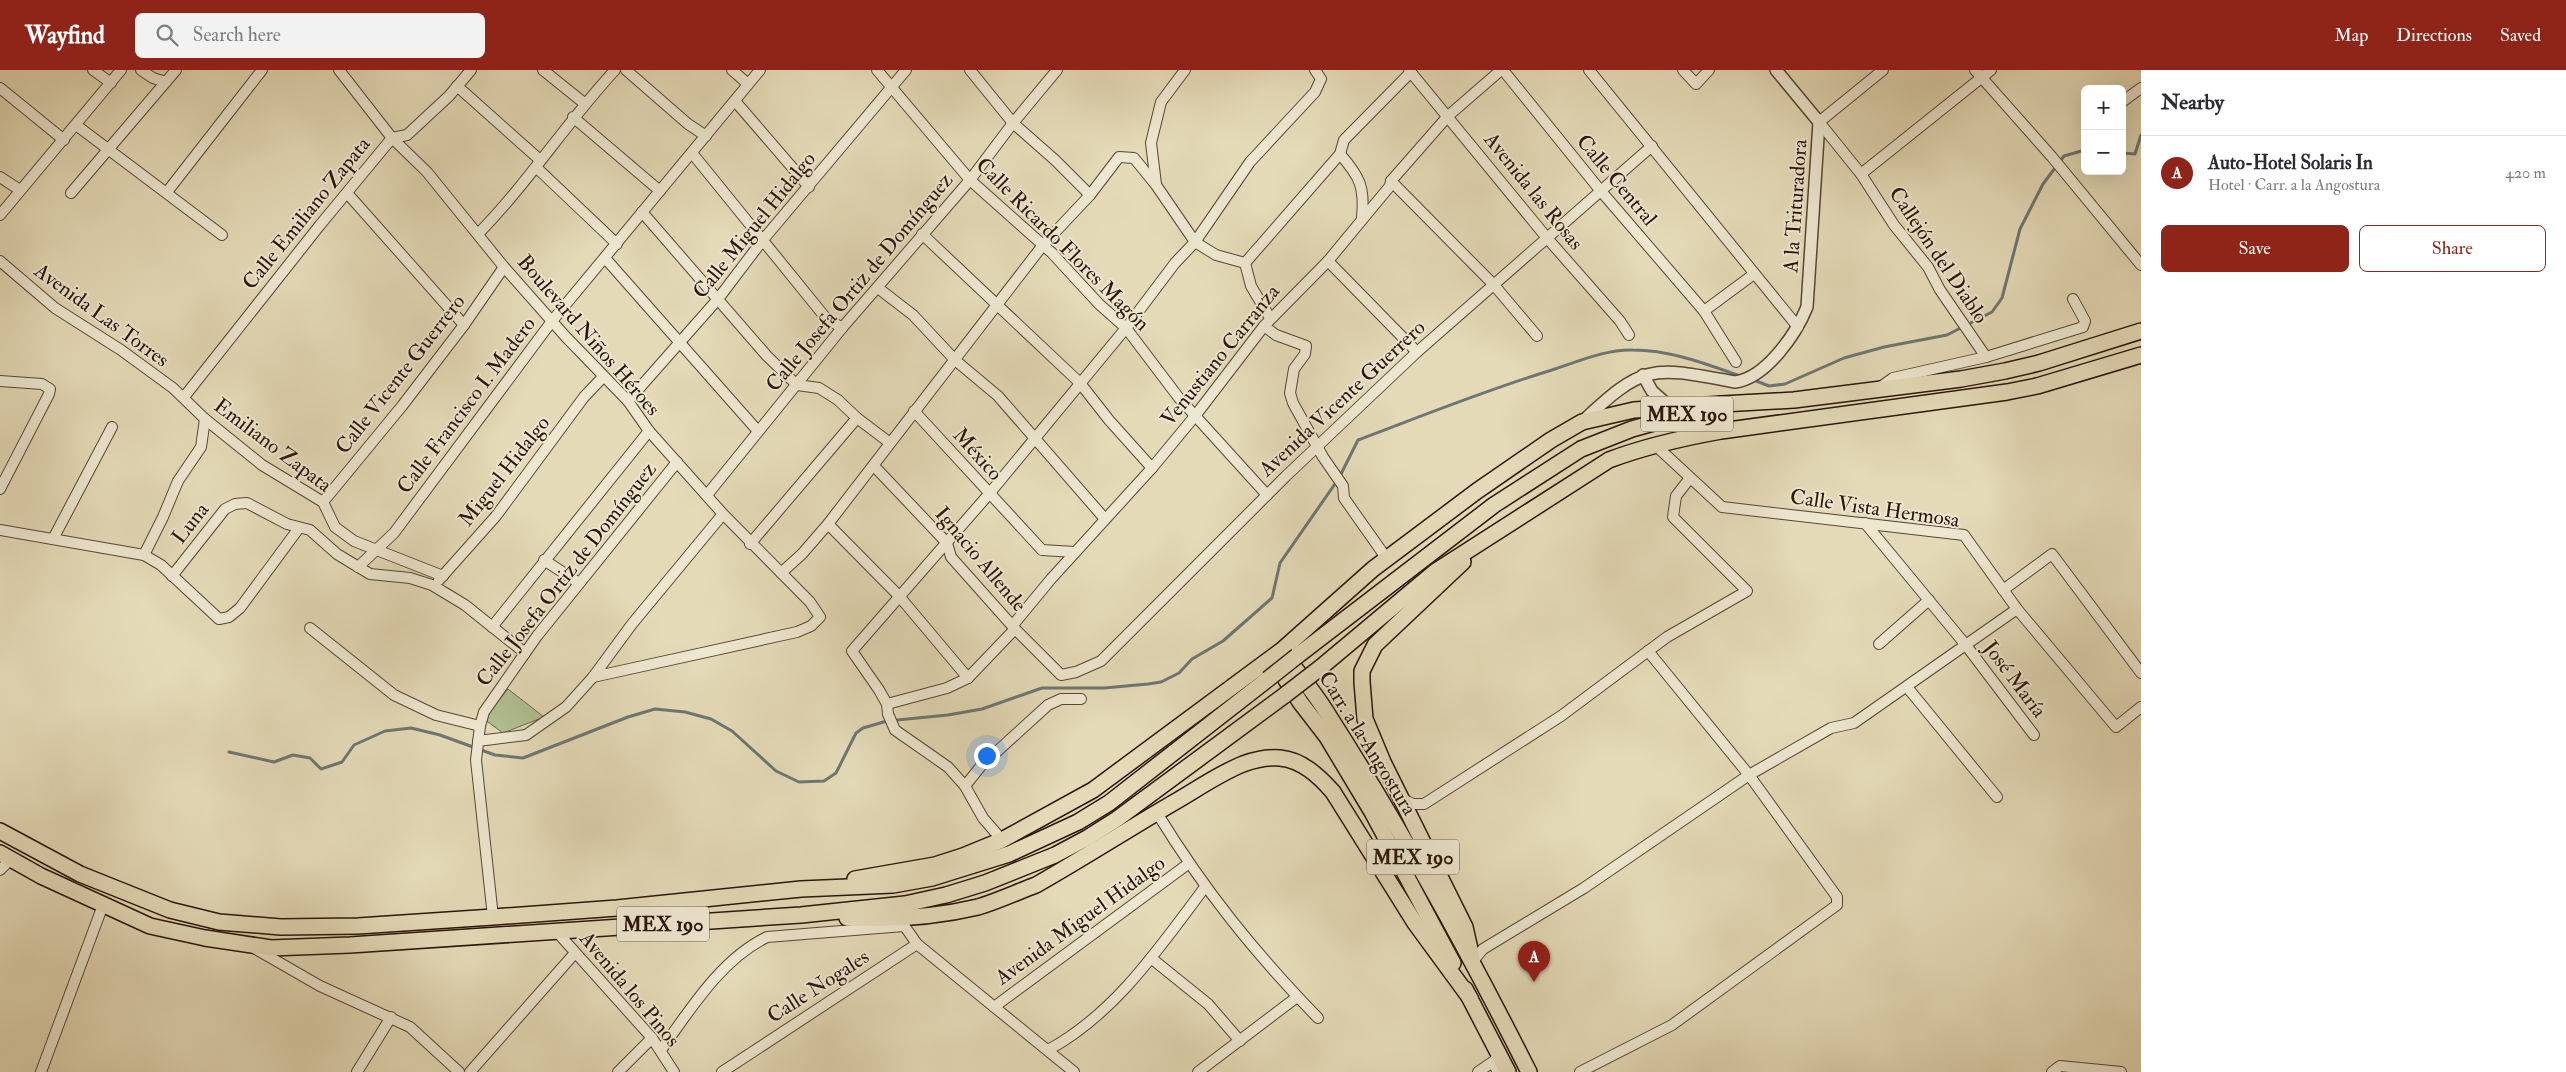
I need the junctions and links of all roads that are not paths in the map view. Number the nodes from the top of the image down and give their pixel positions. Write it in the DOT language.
graph roads {
  1 [pos="93,70"];
  2 [pos="121,70"];
  3 [pos="141,70"];
  4 [pos="176,70"];
  5 [pos="262,70"];
  6 [pos="339,70"];
  7 [pos="471,70"];
  8 [pos="543,70"];
  9 [pos="615,70"];
  10 [pos="626,70"];
  11 [pos="732,70"];
  12 [pos="760,70"];
  13 [pos="877,70"];
  14 [pos="906,70"];
  15 [pos="970,70"];
  16 [pos="1057,70"];
  17 [pos="1185,70"];
  18 [pos="1315,70"];
  19 [pos="1502,70"];
  20 [pos="1589,70"];
  21 [pos="1684,70"];
  22 [pos="1709,70"];
  23 [pos="1776,70"];
  24 [pos="1883,70"];
  25 [pos="1991,70"];
  26 [pos="1410,71"];
  27 [pos="1978,74"];
  28 [pos="166,82"];
  29 [pos="111,83"];
  30 [pos="748,84"];
  31 [pos="457,86"];
  32 [pos="892,87"];
  33 [pos="0,88"];
  34 [pos="2141,88"];
  35 [pos="2126,99"];
  36 [pos="735,101"];
  37 [pos="584,103"];
  38 [pos="1448,116"];
  39 [pos="573,117"];
  40 [pos="1013,122"];
  41 [pos="1819,122"];
  42 [pos="76,124"];
  43 [pos="706,136"];
  44 [pos="392,138"];
  45 [pos="64,140"];
  46 [pos="1652,146"];
  47 [pos="110,149"];
  48 [pos="692,153"];
  49 [pos="1340,154"];
  50 [pos="539,164"];
  51 [pos="1861,174"];
  52 [pos="0,177"];
  53 [pos="970,180"];
  54 [pos="1391,181"];
  55 [pos="1156,185"];
  56 [pos="809,187"];
  57 [pos="20,190"];
  58 [pos="1363,190"];
  59 [pos="1600,190"];
  60 [pos="660,191"];
  61 [pos="166,192"];
  62 [pos="346,192"];
  63 [pos="71,194"];
  64 [pos="1383,194"];
  65 [pos="1090,195"];
  66 [pos="642,212"];
  67 [pos="0,215"];
  68 [pos="1362,218"];
  69 [pos="478,234"];
  70 [pos="922,234"];
  71 [pos="222,235"];
  72 [pos="1547,238"];
  73 [pos="762,240"];
  74 [pos="1195,242"];
  75 [pos="617,244"];
  76 [pos="1043,245"];
  77 [pos="605,258"];
  78 [pos="0,261"];
  79 [pos="1328,261"];
  80 [pos="1245,263"];
  81 [pos="2141,265"];
  82 [pos="504,267"];
  83 [pos="1754,274"];
  84 [pos="1494,285"];
  85 [pos="878,288"];
  86 [pos="718,299"];
  87 [pos="2073,299"];
  88 [pos="999,304"];
  89 [pos="1704,311"];
  90 [pos="552,321"];
  91 [pos="1267,322"];
  92 [pos="464,325"];
  93 [pos="1798,327"];
  94 [pos="842,328"];
  95 [pos="1126,328"];
  96 [pos="2141,331"];
  97 [pos="1537,336"];
  98 [pos="1629,336"];
  99 [pos="678,342"];
  100 [pos="1417,352"];
  101 [pos="2141,355"];
  102 [pos="1986,357"];
  103 [pos="955,360"];
  104 [pos="1736,362"];
  105 [pos="1643,375"];
  106 [pos="603,377"];
  107 [pos="0,381"];
  108 [pos="1080,382"];
  109 [pos="797,385"];
  110 [pos="1876,390"];
  111 [pos="184,397"];
  112 [pos="628,401"];
  113 [pos="1722,404"];
  114 [pos="1669,406"];
  115 [pos="914,411"];
  116 [pos="1196,416"];
  117 [pos="857,418"];
  118 [pos="205,419"];
  119 [pos="1582,422"];
  120 [pos="112,427"];
  121 [pos="757,430"];
  122 [pos="649,431"];
  123 [pos="1034,438"];
  124 [pos="890,443"];
  125 [pos="1654,444"];
  126 [pos="1319,446"];
  127 [pos="677,462"];
  128 [pos="874,466"];
  129 [pos="1152,468"];
  130 [pos="1690,478"];
  131 [pos="0,488"];
  132 [pos="989,494"];
  133 [pos="706,495"];
  134 [pos="1268,495"];
  135 [pos="323,502"];
  136 [pos="723,514"];
  137 [pos="1105,519"];
  138 [pos="1865,523"];
  139 [pos="828,524"];
  140 [pos="299,528"];
  141 [pos="0,530"];
  142 [pos="53,539"];
  143 [pos="1486,540"];
  144 [pos="947,543"];
  145 [pos="750,544"];
  146 [pos="376,551"];
  147 [pos="1075,552"];
  148 [pos="144,555"];
  149 [pos="1387,559"];
  150 [pos="544,560"];
  151 [pos="358,567"];
  152 [pos="781,573"];
  153 [pos="172,576"];
  154 [pos="443,576"];
  155 [pos="579,583"];
  156 [pos="432,585"];
  157 [pos="2003,590"];
  158 [pos="899,596"];
  159 [pos="1929,600"];
  160 [pos="2017,609"];
  161 [pos="492,627"];
  162 [pos="1014,627"];
  163 [pos="310,628"];
  164 [pos="1879,644"];
  165 [pos="1965,644"];
  166 [pos="1648,650"];
  167 [pos="524,653"];
  168 [pos="1277,654"];
  169 [pos="2141,673"];
  170 [pos="1061,675"];
  171 [pos="593,677"];
  172 [pos="968,678"];
  173 [pos="1907,688"];
  174 [pos="1081,699"];
  175 [pos="887,704"];
  176 [pos="2141,707"];
  177 [pos="480,726"];
  178 [pos="2034,735"];
  179 [pos="478,744"];
  180 [pos="1750,775"];
  181 [pos="965,786"];
  182 [pos="1998,797"];
  183 [pos="1401,798"];
  184 [pos="1424,804"];
  185 [pos="1157,813"];
  186 [pos="1415,826"];
  187 [pos="0,831"];
  188 [pos="1002,840"];
  189 [pos="6,856"];
  190 [pos="1188,864"];
  191 [pos="0,870"];
  192 [pos="1205,887"];
  193 [pos="801,889"];
  194 [pos="104,905"];
  195 [pos="801,915"];
  196 [pos="493,917"];
  197 [pos="902,922"];
  198 [pos="557,932"];
  199 [pos="917,944"];
  200 [pos="249,945"];
  201 [pos="575,953"];
  202 [pos="1151,958"];
  203 [pos="1472,960"];
  204 [pos="1297,997"];
  205 [pos="1470,998"];
  206 [pos="994,1007"];
  207 [pos="390,1017"];
  208 [pos="1318,1018"];
  209 [pos="652,1038"];
  210 [pos="1240,1041"];
  211 [pos="662,1050"];
  212 [pos="1048,1050"];
  213 [pos="1497,1064"];
  214 [pos="41,1072"];
  215 [pos="357,1072"];
  216 [pos="459,1072"];
  217 [pos="470,1072"];
  218 [pos="618,1072"];
  219 [pos="674,1072"];
  220 [pos="722,1072"];
  221 [pos="1074,1072"];
  222 [pos="1198,1072"];
  223 [pos="1478,1072"];
  224 [pos="1508,1072"];
  225 [pos="1529,1072"];
  226 [pos="1580,1072"];
  227 [pos="2052,1072"];
  228 [pos="2121,1072"];
  1 -- 29 [label="street"];
  2 -- 29 [label="street"];
  3 -- 28 [label="street"];
  4 -- 28 [label="street"];
  5 -- 61 [label="street"];
  6 -- 44 [label="street, Boulevard Niños Héroes"];
  7 -- 31 [label="street, Calle Emiliano Zapata"];
  8 -- 37 [label="street"];
  9 -- 37 [label="street"];
  10 -- 43 [label="street"];
  11 -- 30 [label="street"];
  12 -- 30 [label="street, Calle Francisco I. Madero"];
  13 -- 32 [label="street, Calle Ricardo Flores Magón"];
  14 -- 32 [label="street, Calle Miguel Hidalgo"];
  15 -- 40 [label="street"];
  16 -- 40 [label="street, Calle Josefa Ortiz de Domínguez"];
  17 -- 55 [label="street"];
  18 -- 74 [label="street"];
  19 -- 38 [label="street, Venustiano Carranza"];
  19 -- 59 [label="street, Calle Central"];
  20 -- 46 [label="street"];
  21 -- 22 [label="street"];
  23 -- 41 [label="street, A la Trituradora"];
  24 -- 41 [label="street"];
  25 -- 27 [label="street"];
  26 -- 38 [label="street, Avenida las Rosas"];
  26 -- 49 [label="street"];
  27 -- 51 [label="street"];
  27 -- 81 [label="street"];
  28 -- 47 [label="street"];
  29 -- 42 [label="street"];
  30 -- 36 [label="street, Calle Francisco I. Madero"];
  31 -- 44 [label="street, Calle Emiliano Zapata"];
  31 -- 50 [label="street"];
  32 -- 53 [label="street, Calle Ricardo Flores Magón"];
  32 -- 56 [label="street, Calle Miguel Hidalgo"];
  33 -- 45 [label="street"];
  34 -- 35 [label="street"];
  36 -- 43 [label="street, Calle Francisco I. Madero"];
  36 -- 56 [label="street"];
  37 -- 39 [label="street"];
  38 -- 54 [label="street, Venustiano Carranza"];
  38 -- 72 [label="street, Avenida las Rosas"];
  39 -- 50 [label="street"];
  39 -- 60 [label="street"];
  40 -- 53 [label="street, Calle Josefa Ortiz de Domínguez"];
  40 -- 65 [label="street"];
  41 -- 51 [label="street, Callejón del Diablo"];
  41 -- 93 [label="street, A la Trituradora"];
  42 -- 45 [label="street"];
  42 -- 47 [label="street"];
  43 -- 48 [label="street, Calle Francisco I. Madero"];
  44 -- 62 [label="street, Calle Emiliano Zapata"];
  44 -- 69 [label="street, Boulevard Niños Héroes"];
  45 -- 57 [label="street"];
  46 -- 59 [label="street, Avenida Vicente Guerrero"];
  46 -- 83 [label="street"];
  47 -- 61 [label="street"];
  47 -- 63 [label="street"];
  48 -- 60 [label="street, Calle Francisco I. Madero"];
  48 -- 73 [label="street"];
  49 -- 58 [label="street"];
  49 -- 80 [label="street"];
  50 -- 69 [label="street"];
  50 -- 75 [label="street"];
  51 -- 102 [label="street, Callejón del Diablo"];
  52 -- 57 [label="street"];
  53 -- 70 [label="street, Calle Josefa Ortiz de Domínguez"];
  53 -- 76 [label="street, Calle Ricardo Flores Magón"];
  54 -- 64 [label="street, Venustiano Carranza"];
  54 -- 84 [label="street"];
  55 -- 65 [label="street"];
  55 -- 74 [label="street"];
  56 -- 73 [label="street, Calle Miguel Hidalgo"];
  57 -- 67 [label="street"];
  58 -- 64 [label="street"];
  58 -- 68 [label="street"];
  59 -- 72 [label="street, Avenida Vicente Guerrero"];
  59 -- 89 [label="street, Calle Central"];
  60 -- 66 [label="street, Calle Francisco I. Madero"];
  61 -- 71 [label="street"];
  62 -- 92 [label="street"];
  62 -- 111 [label="street, Calle Emiliano Zapata"];
  64 -- 68 [label="street, Venustiano Carranza"];
  65 -- 76 [label="street"];
  66 -- 75 [label="street, Calle Francisco I. Madero"];
  66 -- 86 [label="street"];
  68 -- 79 [label="street, Venustiano Carranza"];
  69 -- 82 [label="street, Boulevard Niños Héroes"];
  70 -- 85 [label="street, Calle Josefa Ortiz de Domínguez"];
  70 -- 88 [label="street"];
  72 -- 84 [label="street, Avenida Vicente Guerrero"];
  72 -- 98 [label="street, Avenida las Rosas"];
  73 -- 86 [label="street, Calle Miguel Hidalgo"];
  73 -- 94 [label="street"];
  74 -- 80 [label="street"];
  74 -- 95 [label="street"];
  75 -- 77 [label="street, Calle Francisco I. Madero"];
  76 -- 88 [label="street"];
  76 -- 95 [label="street, Calle Ricardo Flores Magón"];
  77 -- 90 [label="street, Calle Francisco I. Madero"];
  77 -- 99 [label="street"];
  78 -- 111 [label="street, Avenida Las Torres"];
  79 -- 91 [label="street, Venustiano Carranza"];
  79 -- 100 [label="street"];
  80 -- 91 [label="street"];
  82 -- 90 [label="street, Boulevard Niños Héroes"];
  82 -- 92 [label="street, Calle Vicente Guerrero"];
  83 -- 89 [label="street"];
  83 -- 93 [label="street"];
  84 -- 97 [label="street"];
  84 -- 100 [label="street, Avenida Vicente Guerrero"];
  85 -- 94 [label="street, Calle Josefa Ortiz de Domínguez"];
  85 -- 103 [label="street"];
  86 -- 99 [label="street, Calle Miguel Hidalgo"];
  86 -- 109 [label="street"];
  87 -- 102 [label="street"];
  88 -- 103 [label="street"];
  88 -- 108 [label="street"];
  89 -- 104 [label="street, Calle Central"];
  90 -- 106 [label="street, Boulevard Niños Héroes"];
  90 -- 146 [label="street, Calle Francisco I. Madero"];
  91 -- 116 [label="street, Venustiano Carranza"];
  91 -- 126 [label="street"];
  92 -- 135 [label="street, Calle Vicente Guerrero"];
  93 -- 105 [label="street, A la Trituradora"];
  94 -- 109 [label="street, Calle Josefa Ortiz de Domínguez"];
  95 -- 108 [label="street"];
  95 -- 116 [label="street, Calle Ricardo Flores Magón"];
  96 -- 110 [label="main road, MEX 190"];
  99 -- 112 [label="street, Calle Miguel Hidalgo"];
  99 -- 121 [label="street"];
  100 -- 126 [label="street, Avenida Vicente Guerrero"];
  101 -- 125 [label="main road, MEX 190"];
  102 -- 110 [label="street"];
  103 -- 115 [label="street"];
  103 -- 123 [label="street"];
  105 -- 114 [label="street"];
  105 -- 119 [label="street"];
  106 -- 112 [label="street, Boulevard Niños Héroes"];
  106 -- 154 [label="street, Miguel Hidalgo"];
  107 -- 131 [label="street"];
  108 -- 123 [label="street"];
  108 -- 129 [label="street"];
  109 -- 117 [label="street"];
  109 -- 121 [label="street, Calle Josefa Ortiz de Domínguez"];
  110 -- 113 [label="main road, MEX 190"];
  111 -- 118 [label="street, Emiliano Zapata"];
  112 -- 122 [label="street, Boulevard Niños Héroes"];
  113 -- 114 [label="main road"];
  113 -- 193 [label="main road, MEX 190, bridge"];
  114 -- 119 [label="main road"];
  115 -- 124 [label="street"];
  115 -- 132 [label="street, México"];
  116 -- 129 [label="street, Venustiano Carranza"];
  116 -- 134 [label="street, Calle Ricardo Flores Magón"];
  117 -- 124 [label="street"];
  117 -- 145 [label="street"];
  118 -- 135 [label="street, Emiliano Zapata"];
  118 -- 148 [label="street"];
  119 -- 149 [label="main road"];
  120 -- 142 [label="street"];
  121 -- 133 [label="street, Calle Josefa Ortiz de Domínguez"];
  122 -- 127 [label="street, Boulevard Niños Héroes"];
  122 -- 150 [label="street"];
  123 -- 132 [label="street"];
  123 -- 137 [label="street"];
  124 -- 128 [label="street"];
  125 -- 130 [label="street, Calle Vista Hermosa"];
  125 -- 143 [label="main road, MEX 190"];
  126 -- 134 [label="street, Avenida Vicente Guerrero"];
  126 -- 149 [label="street"];
  127 -- 133 [label="street, Boulevard Niños Héroes"];
  127 -- 155 [label="street, Calle Josefa Ortiz de Domínguez"];
  128 -- 139 [label="street"];
  128 -- 144 [label="street, Ignacio Allende"];
  129 -- 137 [label="street, Venustiano Carranza"];
  130 -- 138 [label="street, Calle Vista Hermosa"];
  130 -- 166 [label="street"];
  132 -- 144 [label="street"];
  132 -- 147 [label="street, México"];
  133 -- 136 [label="street, Boulevard Niños Héroes"];
  134 -- 170 [label="street, Avenida Vicente Guerrero"];
  135 -- 146 [label="street, Emiliano Zapata"];
  136 -- 145 [label="street, Boulevard Niños Héroes"];
  136 -- 171 [label="street"];
  137 -- 147 [label="street, Venustiano Carranza"];
  138 -- 157 [label="street, Calle Vista Hermosa"];
  138 -- 159 [label="street"];
  139 -- 152 [label="street"];
  139 -- 158 [label="street"];
  140 -- 151 [label="street, Luna"];
  140 -- 153 [label="street, Luna"];
  140 -- 153 [label="street"];
  141 -- 142 [label="street, Luna"];
  142 -- 148 [label="street, Luna"];
  143 -- 183 [label="main road"];
  143 -- 195 [label="main road, MEX 190, bridge"];
  144 -- 158 [label="street"];
  144 -- 162 [label="street, Ignacio Allende"];
  145 -- 152 [label="street, Boulevard Niños Héroes"];
  146 -- 151 [label="street, Calle Francisco I. Madero"];
  146 -- 154 [label="street, Emiliano Zapata"];
  147 -- 162 [label="street, Venustiano Carranza"];
  148 -- 153 [label="street, Luna"];
  149 -- 168 [label="main road"];
  150 -- 155 [label="street"];
  150 -- 161 [label="street"];
  151 -- 156 [label="street, Luna"];
  152 -- 171 [label="street, Boulevard Niños Héroes"];
  154 -- 156 [label="street, Miguel Hidalgo"];
  155 -- 167 [label="street, Calle Josefa Ortiz de Domínguez"];
  156 -- 161 [label="street, Luna"];
  157 -- 160 [label="street, Calle Vista Hermosa"];
  157 -- 169 [label="street"];
  158 -- 172 [label="street"];
  158 -- 175 [label="street"];
  159 -- 164 [label="street"];
  159 -- 165 [label="street"];
  160 -- 165 [label="street"];
  160 -- 176 [label="street, Calle Vista Hermosa"];
  161 -- 167 [label="street, Luna"];
  162 -- 170 [label="street, Ignacio Allende"];
  162 -- 172 [label="street, Venustiano Carranza"];
  163 -- 177 [label="street"];
  165 -- 173 [label="street"];
  165 -- 178 [label="street, José María"];
  166 -- 180 [label="street"];
  166 -- 184 [label="street"];
  167 -- 177 [label="street, Calle Josefa Ortiz de Domínguez"];
  168 -- 188 [label="main road"];
  168 -- 203 [label="main road, Carr. a la Angostura / MEX 190"];
  168 -- 205 [label="main road, Carr. a la Angostura / MEX 190"];
  171 -- 179 [label="street"];
  172 -- 175 [label="street"];
  173 -- 180 [label="street"];
  173 -- 182 [label="street"];
  174 -- 181 [label="street"];
  175 -- 181 [label="street"];
  177 -- 179 [label="street, Calle Josefa Ortiz de Domínguez"];
  179 -- 196 [label="street, Calle Josefa Ortiz de Domínguez"];
  180 -- 203 [label="street"];
  180 -- 226 [label="street"];
  181 -- 188 [label="street"];
  183 -- 184 [label="street"];
  183 -- 186 [label="main road"];
  184 -- 186 [label="street"];
  185 -- 190 [label="street"];
  185 -- 197 [label="main road"];
  185 -- 205 [label="main road"];
  186 -- 203 [label="main road"];
  187 -- 196 [label="main road, MEX 190"];
  188 -- 193 [label="main road"];
  189 -- 191 [label="street"];
  189 -- 194 [label="main road, MEX 190"];
  190 -- 192 [label="street"];
  190 -- 206 [label="street, Avenida Miguel Hidalgo"];
  192 -- 202 [label="street"];
  192 -- 204 [label="street"];
  193 -- 196 [label="main road, MEX 190"];
  194 -- 200 [label="main road, MEX 190"];
  194 -- 214 [label="street"];
  195 -- 197 [label="main road"];
  195 -- 198 [label="main road, MEX 190"];
  197 -- 199 [label="street"];
  197 -- 211 [label="street"];
  198 -- 200 [label="main road, MEX 190"];
  198 -- 201 [label="street, Avenida los Pinos"];
  199 -- 206 [label="street"];
  199 -- 220 [label="street, Calle Nogales"];
  200 -- 207 [label="street"];
  201 -- 209 [label="street, Avenida los Pinos"];
  201 -- 217 [label="street"];
  202 -- 210 [label="street"];
  202 -- 212 [label="street"];
  203 -- 225 [label="main road, Carr. a la Angostura / MEX 190"];
  204 -- 208 [label="street"];
  204 -- 210 [label="street"];
  205 -- 213 [label="main road, Carr. a la Angostura / MEX 190"];
  206 -- 212 [label="street"];
  207 -- 215 [label="street"];
  207 -- 216 [label="street"];
  209 -- 211 [label="street, Avenida los Pinos"];
  209 -- 218 [label="street"];
  210 -- 222 [label="street"];
  211 -- 219 [label="street, Avenida los Pinos"];
  212 -- 221 [label="street"];
  213 -- 223 [label="street"];
  213 -- 224 [label="main road, Carr. a la Angostura / MEX 190"];
  227 -- 228 [label="street"];
}
